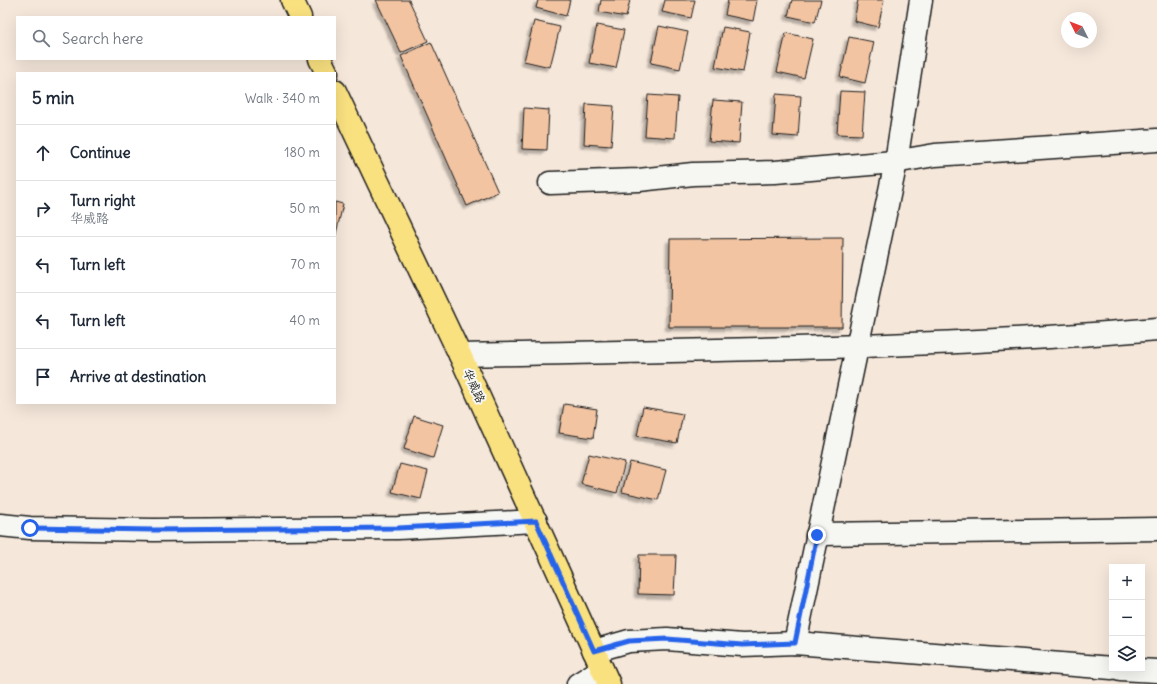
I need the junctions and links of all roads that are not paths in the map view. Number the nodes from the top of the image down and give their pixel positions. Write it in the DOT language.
graph roads {
  1 [pos="292,0"];
  2 [pos="921,0"];
  3 [pos="300,16"];
  4 [pos="320,60"];
  5 [pos="326,72"];
  6 [pos="336,93"];
  7 [pos="1157,140"];
  8 [pos="896,162"];
  9 [pos="550,183"];
  10 [pos="1157,329"];
  11 [pos="856,347"];
  12 [pos="460,355"];
  13 [pos="536,521"];
  14 [pos="0,525"];
  15 [pos="1157,529"];
  16 [pos="817,535"];
  17 [pos="795,643"];
  18 [pos="602,668"];
  19 [pos="1109,668"];
  20 [pos="1145,670"];
  21 [pos="1157,671"];
  22 [pos="578,684"];
  1 -- 3 [label="main road"];
  2 -- 8 [label="street"];
  4 -- 5 [label="main road"];
  6 -- 12 [label="main road, 华威路"];
  7 -- 8 [label="street"];
  8 -- 9 [label="street"];
  8 -- 11 [label="street"];
  10 -- 11 [label="street"];
  11 -- 12 [label="street"];
  11 -- 16 [label="street"];
  12 -- 13 [label="main road, 华威路"];
  13 -- 14 [label="street"];
  13 -- 18 [label="main road, 华威路"];
  15 -- 16 [label="street"];
  16 -- 17 [label="street"];
  17 -- 18 [label="street"];
  17 -- 19 [label="street"];
  18 -- 22 [label="street"];
  20 -- 21 [label="street"];
}
